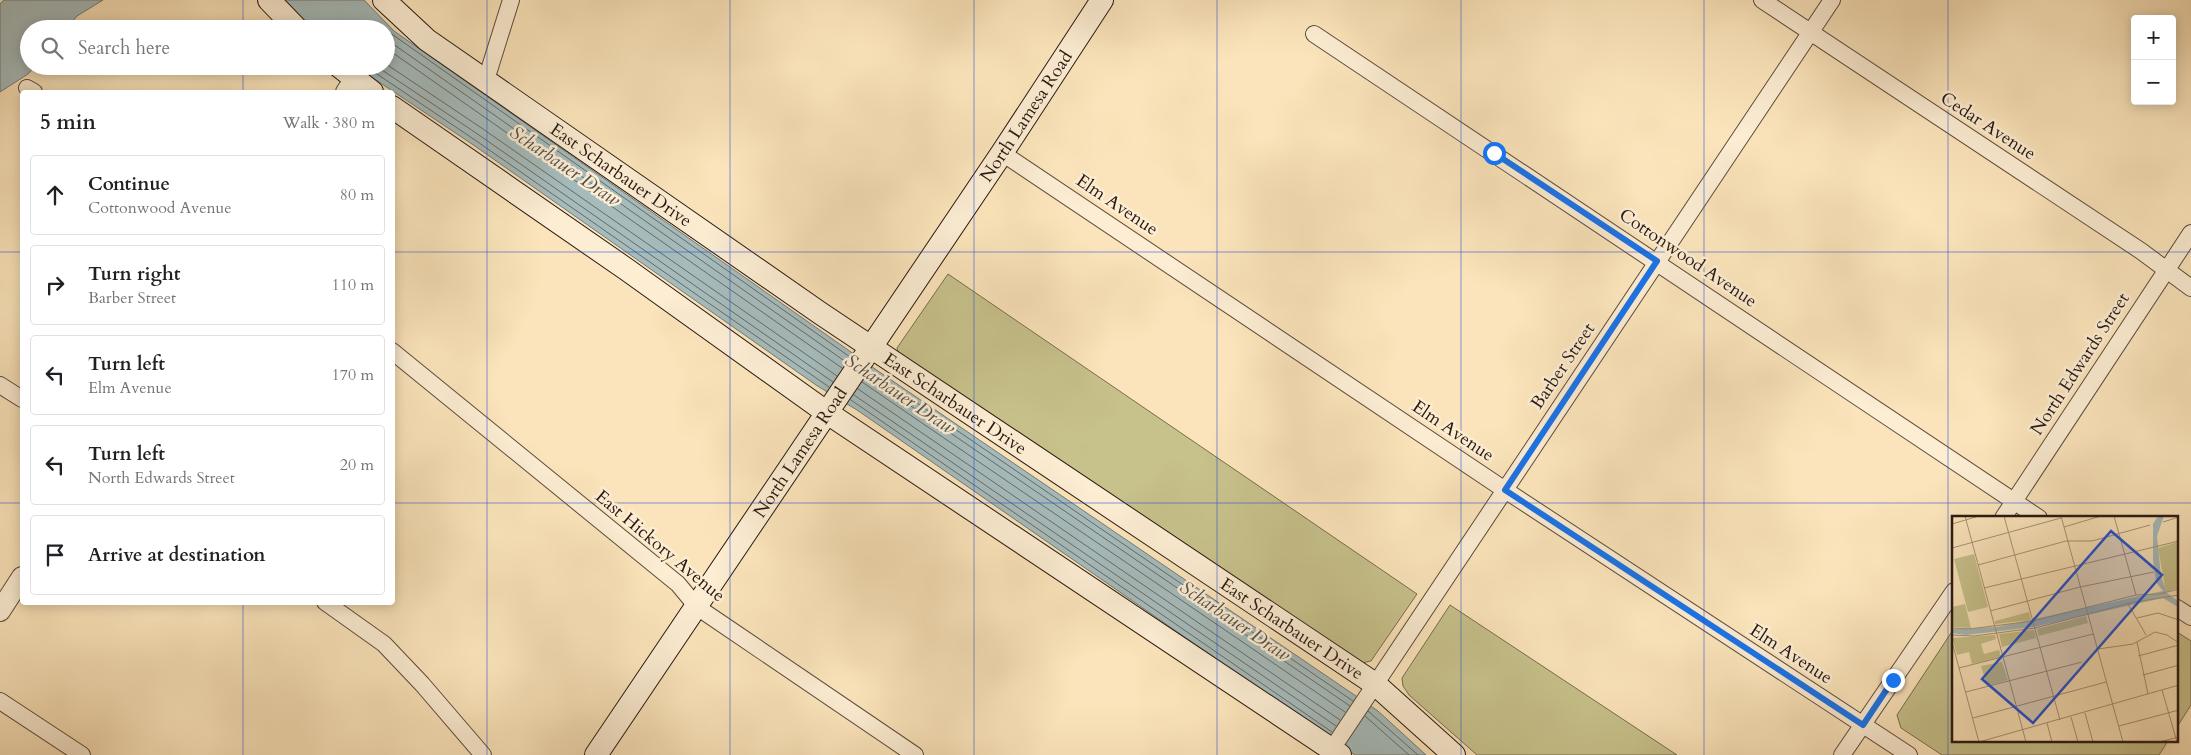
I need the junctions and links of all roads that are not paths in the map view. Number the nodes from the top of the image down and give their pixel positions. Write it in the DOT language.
graph roads {
  1 [pos="269,0"];
  2 [pos="384,0"];
  3 [pos="511,0"];
  4 [pos="1762,0"];
  5 [pos="1832,0"];
  6 [pos="1096,2"];
  7 [pos="288,20"];
  8 [pos="1810,33"];
  9 [pos="1314,34"];
  10 [pos="486,80"];
  11 [pos="395,109"];
  12 [pos="1002,153"];
  13 [pos="2191,234"];
  14 [pos="1657,261"];
  15 [pos="2167,270"];
  16 [pos="2191,288"];
  17 [pos="869,349"];
  18 [pos="395,353"];
  19 [pos="0,384"];
  20 [pos="20,399"];
  21 [pos="830,407"];
  22 [pos="1505,490"];
  23 [pos="2014,501"];
  24 [pos="2004,516"];
  25 [pos="2036,516"];
  26 [pos="20,580"];
  27 [pos="1952,594"];
  28 [pos="329,605"];
  29 [pos="697,607"];
  30 [pos="2178,609"];
  31 [pos="0,611"];
  32 [pos="2191,617"];
  33 [pos="1375,684"];
  34 [pos="0,701"];
  35 [pos="1863,725"];
  36 [pos="1333,753"];
  37 [pos="82,755"];
  38 [pos="483,755"];
  39 [pos="596,755"];
  40 [pos="915,755"];
  41 [pos="1454,755"];
  42 [pos="1842,755"];
  43 [pos="1909,755"];
  1 -- 7 [label="main road"];
  2 -- 10 [label="main road, East Scharbauer Drive"];
  3 -- 10 [label="street"];
  4 -- 8 [label="street, Cedar Avenue"];
  5 -- 8 [label="street, Barber Street"];
  6 -- 12 [label="main road, North Lamesa Road"];
  8 -- 14 [label="street, Barber Street"];
  8 -- 15 [label="street, Cedar Avenue"];
  9 -- 14 [label="street, Cottonwood Avenue"];
  10 -- 17 [label="main road, East Scharbauer Drive"];
  11 -- 21 [label="main road"];
  12 -- 17 [label="main road, North Lamesa Road"];
  12 -- 22 [label="street, Elm Avenue"];
  13 -- 15 [label="street, North Edwards Street"];
  14 -- 22 [label="street, Barber Street"];
  14 -- 23 [label="street, Cottonwood Avenue"];
  15 -- 16 [label="street, Cedar Avenue"];
  15 -- 23 [label="street, North Edwards Street"];
  17 -- 21 [label="main road, North Lamesa Road"];
  17 -- 33 [label="main road, East Scharbauer Drive"];
  18 -- 29 [label="street, East Hickory Avenue"];
  19 -- 20 [label="street"];
  21 -- 29 [label="main road, North Lamesa Road"];
  21 -- 36 [label="main road"];
  22 -- 33 [label="street, Barber Street"];
  22 -- 35 [label="street, Elm Avenue"];
  23 -- 24 [label="street, North Edwards Street"];
  23 -- 25 [label="street, Cottonwood Avenue"];
  26 -- 31 [label="street"];
  27 -- 35 [label="street"];
  28 -- 38 [label="street"];
  29 -- 39 [label="main road, North Lamesa Road"];
  29 -- 40 [label="street, East Hickory Avenue"];
  30 -- 32 [label="street"];
  33 -- 36 [label="street, Barber Street"];
  33 -- 41 [label="main road, East Scharbauer Drive"];
  34 -- 37 [label="street"];
  35 -- 42 [label="street"];
  35 -- 43 [label="street, Elm Avenue"];
}
